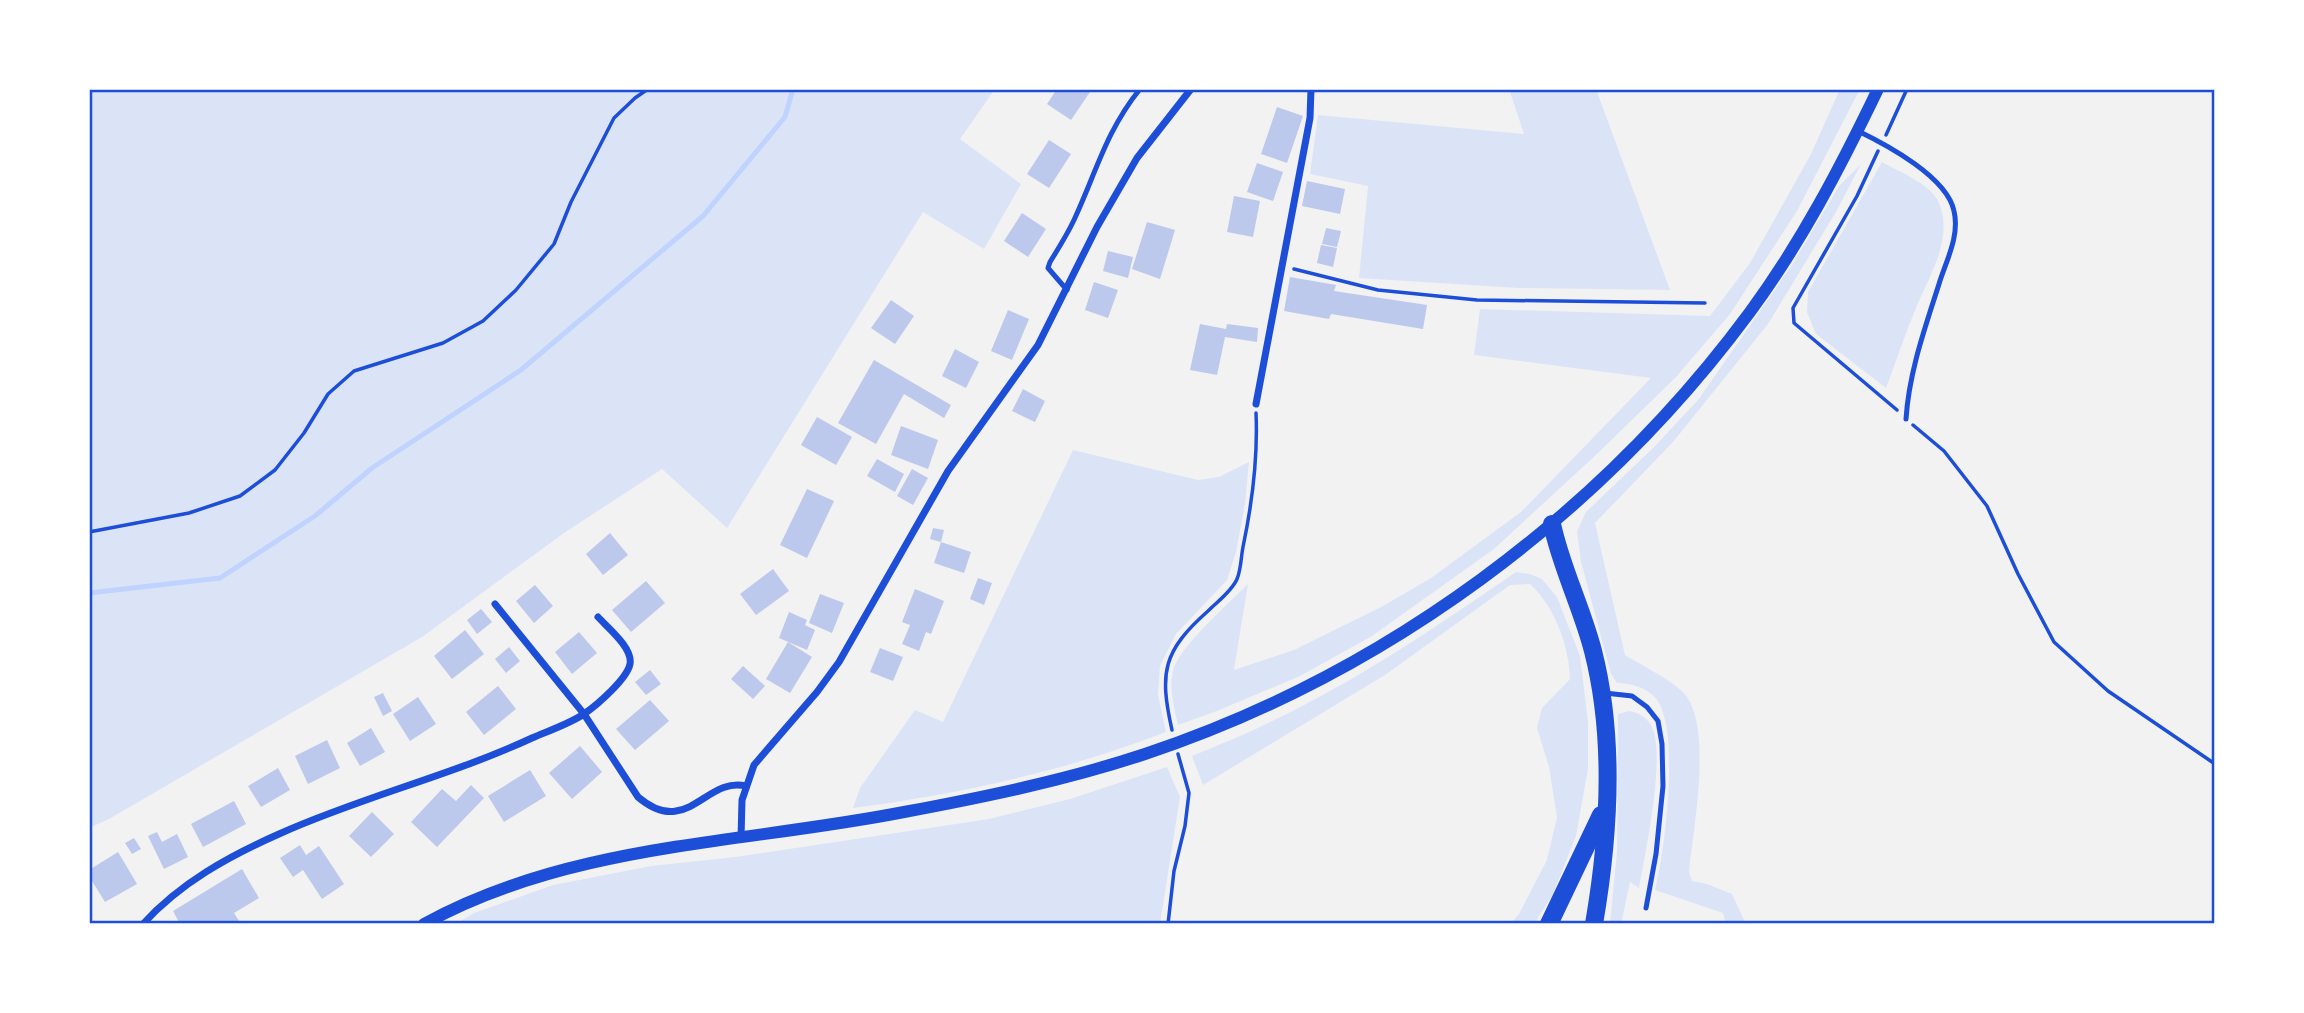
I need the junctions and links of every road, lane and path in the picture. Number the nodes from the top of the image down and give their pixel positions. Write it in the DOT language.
graph roads {
  1 [pos="648,89"];
  2 [pos="1140,89"];
  3 [pos="1192,89"];
  4 [pos="1311,89"];
  5 [pos="1878,89"];
  6 [pos="1907,89"];
  7 [pos="1858,131"];
  8 [pos="1882,143"];
  9 [pos="1282,266"];
  10 [pos="1067,290"];
  11 [pos="1705,303"];
  12 [pos="1256,404"];
  13 [pos="1906,419"];
  14 [pos="1552,524"];
  15 [pos="89,532"];
  16 [pos="495,604"];
  17 [pos="598,617"];
  18 [pos="1602,693"];
  19 [pos="584,714"];
  20 [pos="1174,740"];
  21 [pos="1178,752"];
  22 [pos="2215,764"];
  23 [pos="746,786"];
  24 [pos="1607,802"];
  25 [pos="741,838"];
  26 [pos="1646,908"];
  27 [pos="143,924"];
  28 [pos="424,924"];
  29 [pos="1168,924"];
  30 [pos="1549,924"];
  31 [pos="1594,924"];
  1 -- 15 [label="path"];
  2 -- 10 [label="lane"];
  3 -- 10 [label="street"];
  4 -- 9 [label="street"];
  5 -- 7 [label="street"];
  6 -- 8 [label="path"];
  7 -- 8 [label="lane"];
  7 -- 14 [label="street"];
  8 -- 13 [label="lane"];
  8 -- 13 [label="path"];
  9 -- 11 [label="path"];
  9 -- 12 [label="street"];
  10 -- 23 [label="street"];
  12 -- 20 [label="path"];
  13 -- 22 [label="path"];
  14 -- 18 [label="highway"];
  14 -- 25 [label="street"];
  16 -- 19 [label="street"];
  17 -- 19 [label="street"];
  18 -- 24 [label="highway"];
  18 -- 26 [label="lane"];
  19 -- 23 [label="street"];
  19 -- 27 [label="street"];
  21 -- 29 [label="path"];
  23 -- 25 [label="street"];
  24 -- 30 [label="highway"];
  24 -- 31 [label="highway"];
  25 -- 28 [label="street"];
}
